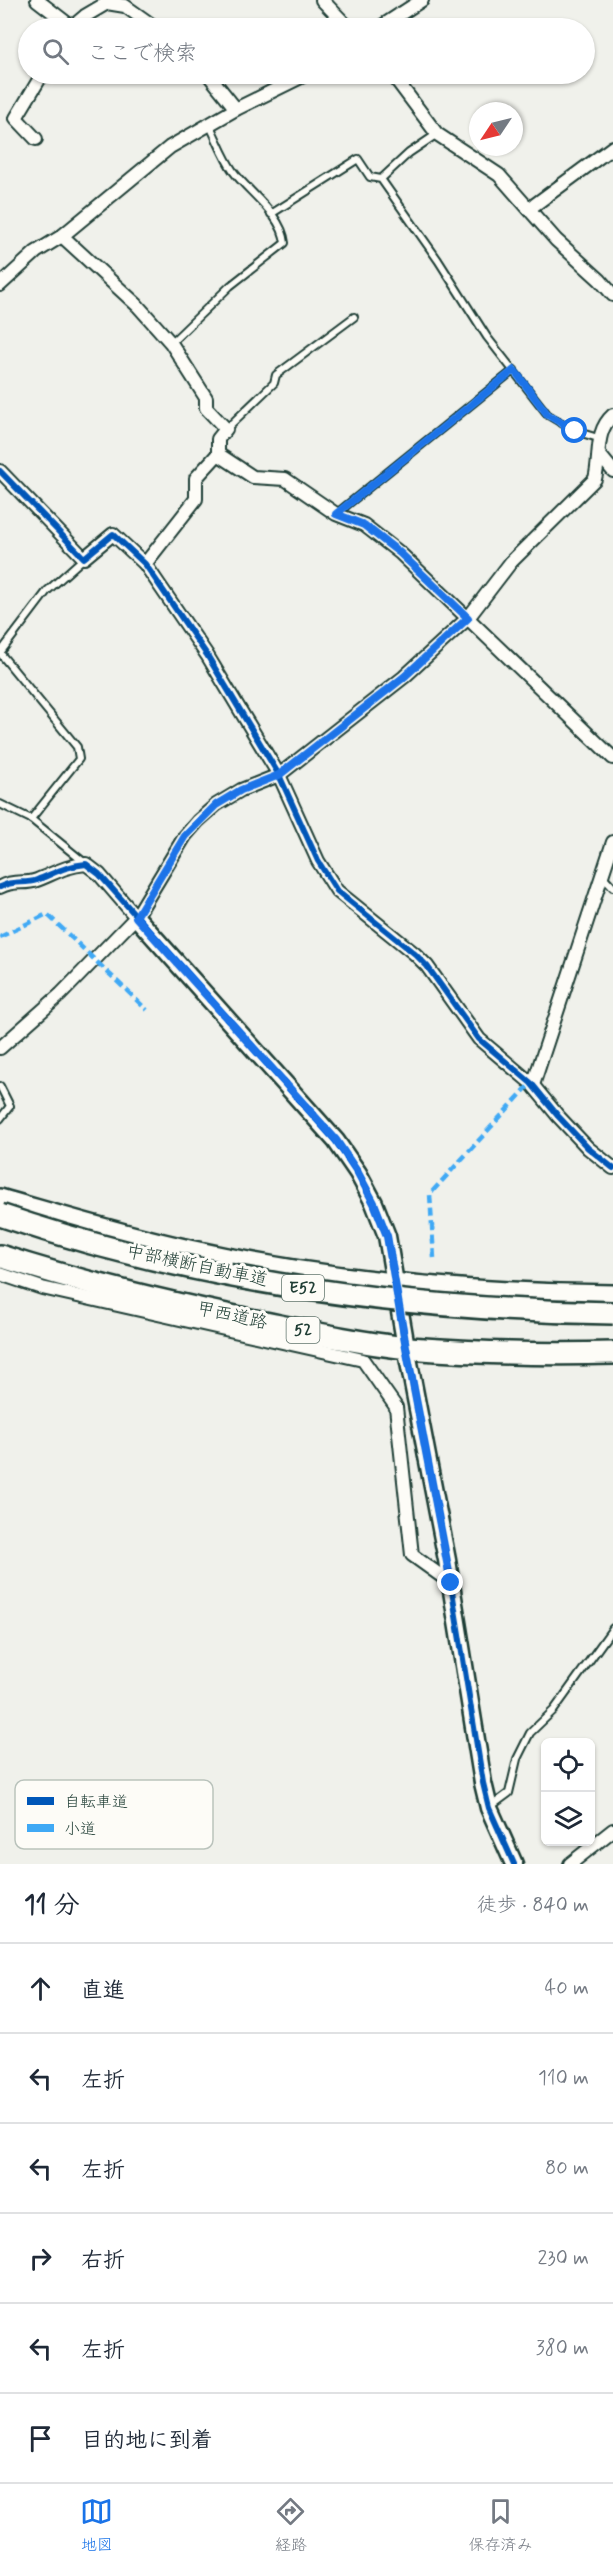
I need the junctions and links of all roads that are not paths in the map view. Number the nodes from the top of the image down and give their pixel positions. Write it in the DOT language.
graph roads {
  1 [pos="37,0"];
  2 [pos="322,0"];
  3 [pos="422,0"];
  4 [pos="60,18"];
  5 [pos="83,18"];
  6 [pos="141,18"];
  7 [pos="339,18"];
  8 [pos="394,18"];
  9 [pos="36,84"];
  10 [pos="216,84"];
  11 [pos="286,84"];
  12 [pos="400,84"];
  13 [pos="236,109"];
  14 [pos="209,124"];
  15 [pos="437,134"];
  16 [pos="36,139"];
  17 [pos="613,147"];
  18 [pos="381,179"];
  19 [pos="529,209"];
  20 [pos="271,214"];
  21 [pos="62,236"];
  22 [pos="0,285"];
  23 [pos="613,295"];
  24 [pos="354,317"];
  25 [pos="171,344"];
  26 [pos="514,370"];
  27 [pos="613,415"];
  28 [pos="226,429"];
  29 [pos="598,438"];
  30 [pos="218,454"];
  31 [pos="599,454"];
  32 [pos="0,471"];
  33 [pos="613,471"];
  34 [pos="336,514"];
  35 [pos="84,558"];
  36 [pos="145,564"];
  37 [pos="468,618"];
  38 [pos="613,758"];
  39 [pos="279,775"];
  40 [pos="0,804"];
  41 [pos="31,819"];
  42 [pos="613,842"];
  43 [pos="86,864"];
  44 [pos="0,873"];
  45 [pos="602,875"];
  46 [pos="16,880"];
  47 [pos="0,887"];
  48 [pos="613,887"];
  49 [pos="136,917"];
  50 [pos="0,1048"];
  51 [pos="533,1085"];
  52 [pos="0,1086"];
  53 [pos="0,1119"];
  54 [pos="613,1168"];
  55 [pos="0,1200"];
  56 [pos="0,1215"];
  57 [pos="0,1256"];
  58 [pos="0,1274"];
  59 [pos="395,1285"];
  60 [pos="613,1296"];
  61 [pos="613,1313"];
  62 [pos="406,1347"];
  63 [pos="613,1353"];
  64 [pos="451,1583"];
  65 [pos="613,1628"];
  66 [pos="489,1808"];
  67 [pos="613,1830"];
  68 [pos="514,1864"];
  69 [pos="570,1864"];
  1 -- 4 [label="street"];
  2 -- 7 [label="street"];
  3 -- 8 [label="street"];
  5 -- 6 [label="street"];
  9 -- 16 [label="street"];
  10 -- 13 [label="street"];
  11 -- 13 [label="street"];
  12 -- 15 [label="street"];
  13 -- 14 [label="street"];
  14 -- 20 [label="lane"];
  14 -- 21 [label="street"];
  15 -- 18 [label="lane"];
  15 -- 19 [label="street"];
  17 -- 19 [label="street"];
  18 -- 20 [label="lane"];
  18 -- 26 [label="lane"];
  19 -- 23 [label="street"];
  20 -- 25 [label="lane"];
  21 -- 22 [label="street"];
  21 -- 25 [label="street"];
  24 -- 28 [label="lane"];
  25 -- 28 [label="street"];
  26 -- 29 [label="lane"];
  26 -- 34 [label="lane"];
  27 -- 29 [label="street"];
  28 -- 30 [label="street"];
  29 -- 31 [label="street"];
  30 -- 34 [label="street"];
  30 -- 36 [label="street"];
  31 -- 33 [label="street"];
  31 -- 37 [label="street"];
  32 -- 35 [label="street"];
  34 -- 37 [label="street"];
  35 -- 36 [label="street"];
  35 -- 41 [label="lane"];
  36 -- 39 [label="street"];
  37 -- 38 [label="street"];
  37 -- 39 [label="street"];
  39 -- 49 [label="street"];
  39 -- 51 [label="street"];
  40 -- 41 [label="lane"];
  41 -- 43 [label="lane"];
  42 -- 45 [label="street"];
  43 -- 46 [label="street"];
  43 -- 49 [label="street"];
  44 -- 46 [label="street"];
  45 -- 48 [label="lane"];
  45 -- 51 [label="street"];
  46 -- 47 [label="street"];
  49 -- 50 [label="street"];
  49 -- 59 [label="street"];
  51 -- 54 [label="street"];
  52 -- 53 [label="lane"];
  55 -- 59 [label="highway"];
  56 -- 61 [label="highway, 中部横断自動車道 / E52, bridge"];
  57 -- 62 [label="highway, 甲西道路 / 52"];
  58 -- 64 [label="street"];
  59 -- 60 [label="highway"];
  59 -- 62 [label="street"];
  62 -- 63 [label="highway, 甲西道路 / 52"];
  62 -- 64 [label="street"];
  64 -- 66 [label="street"];
  65 -- 66 [label="lane"];
  66 -- 68 [label="street"];
  67 -- 69 [label="street"];
}
